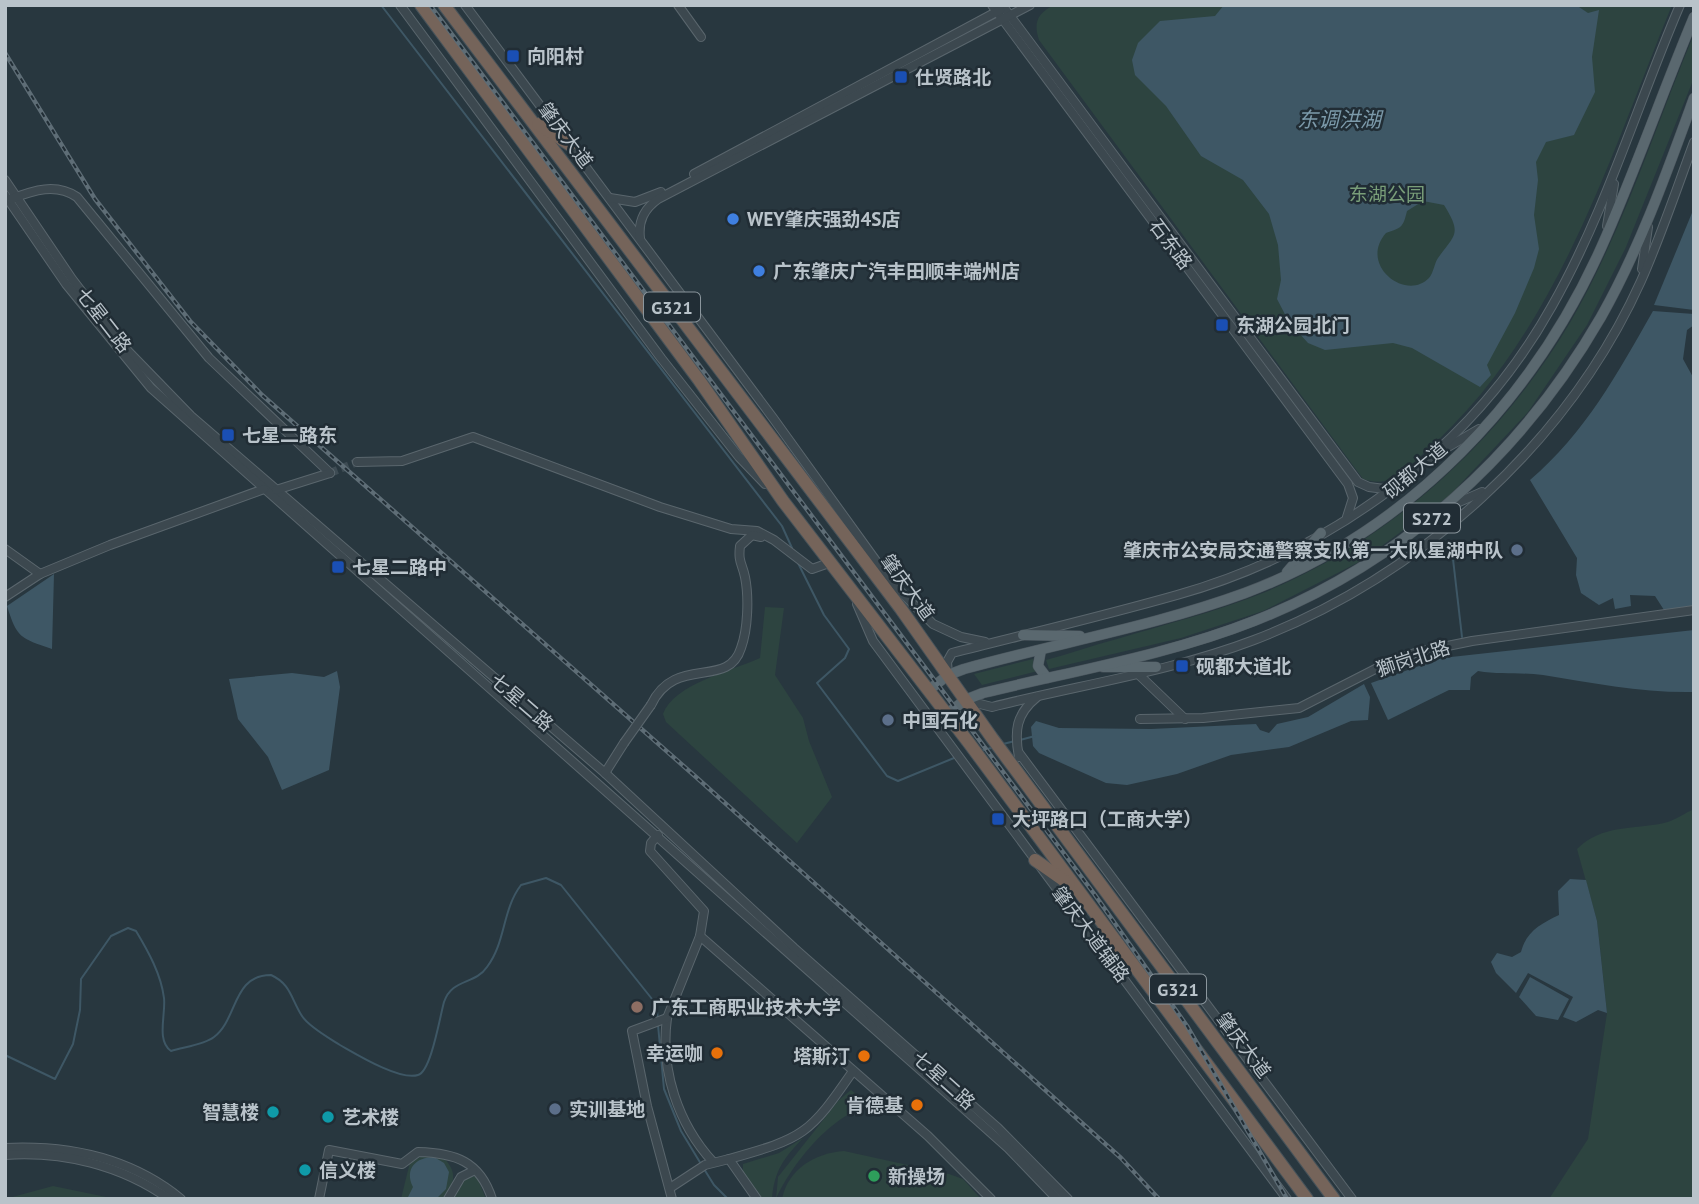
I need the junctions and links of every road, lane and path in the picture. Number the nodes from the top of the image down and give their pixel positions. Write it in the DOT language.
graph roads {
  1 [pos="400,5"];
  2 [pos="421,5"];
  3 [pos="444,5"];
  4 [pos="465,5"];
  5 [pos="678,5"];
  6 [pos="1030,5"];
  7 [pos="1680,5"];
  8 [pos="1001,7"];
  9 [pos="1694,17"];
  10 [pos="1007,18"];
  11 [pos="701,37"];
  12 [pos="1694,98"];
  13 [pos="528,118"];
  14 [pos="1694,142"];
  15 [pos="570,145"];
  16 [pos="1616,171"];
  17 [pos="5,180"];
  18 [pos="610,198"];
  19 [pos="8,199"];
  20 [pos="1649,214"];
  21 [pos="1606,238"];
  22 [pos="640,239"];
  23 [pos="1640,282"];
  24 [pos="1491,422"];
  25 [pos="1437,453"];
  26 [pos="357,462"];
  27 [pos="264,489"];
  28 [pos="1490,489"];
  29 [pos="276,490"];
  30 [pos="1392,491"];
  31 [pos="783,501"];
  32 [pos="1443,509"];
  33 [pos="1348,517"];
  34 [pos="1321,533"];
  35 [pos="774,540"];
  36 [pos="5,549"];
  37 [pos="829,563"];
  38 [pos="869,566"];
  39 [pos="40,575"];
  40 [pos="1282,577"];
  41 [pos="892,583"];
  42 [pos="853,595"];
  43 [pos="5,597"];
  44 [pos="901,608"];
  45 [pos="1694,610"];
  46 [pos="1023,635"];
  47 [pos="1091,636"];
  48 [pos="991,643"];
  49 [pos="1041,650"];
  50 [pos="1088,667"];
  51 [pos="1156,667"];
  52 [pos="1136,672"];
  53 [pos="948,675"];
  54 [pos="1047,678"];
  55 [pos="929,690"];
  56 [pos="1039,695"];
  57 [pos="965,700"];
  58 [pos="947,714"];
  59 [pos="1140,719"];
  60 [pos="1185,719"];
  61 [pos="1012,755"];
  62 [pos="604,773"];
  63 [pos="1023,779"];
  64 [pos="1053,801"];
  65 [pos="658,835"];
  66 [pos="1035,860"];
  67 [pos="1078,890"];
  68 [pos="700,936"];
  69 [pos="1118,944"];
  70 [pos="791,952"];
  71 [pos="1107,954"];
  72 [pos="667,1018"];
  73 [pos="853,1071"];
  74 [pos="5,1148"];
  75 [pos="5,1155"];
  76 [pos="729,1159"];
  77 [pos="709,1164"];
  78 [pos="473,1171"];
  79 [pos="670,1188"];
  80 [pos="169,1199"];
  81 [pos="181,1199"];
  82 [pos="319,1199"];
  83 [pos="448,1199"];
  84 [pos="492,1199"];
  85 [pos="672,1199"];
  86 [pos="757,1199"];
  87 [pos="991,1199"];
  88 [pos="1057,1199"];
  89 [pos="1068,1199"];
  90 [pos="1287,1199"];
  91 [pos="1307,1199"];
  92 [pos="1334,1199"];
  93 [pos="1352,1199"];
  1 -- 31 [label="street"];
  2 -- 31 [label="highway, 肇庆大道 / G321"];
  3 -- 13 [label="highway, 肇庆大道 / G321"];
  4 -- 15 [label="street"];
  5 -- 11 [label="street"];
  6 -- 10 [label="street"];
  7 -- 16 [label="street"];
  8 -- 10 [label="street, 石东路"];
  8 -- 18 [label="street"];
  9 -- 21 [label="main road, 砚都大道 / S272"];
  10 -- 22 [label="street"];
  10 -- 30 [label="street, 石东路"];
  10 -- 33 [label="street, 石东路"];
  12 -- 20 [label="main road, S272"];
  13 -- 15 [label="highway"];
  13 -- 38 [label="highway, 肇庆大道 / G321"];
  14 -- 23 [label="street"];
  15 -- 18 [label="street"];
  16 -- 21 [label="street"];
  16 -- 25 [label="street"];
  17 -- 19 [label="street, 七星二路"];
  18 -- 22 [label="street"];
  19 -- 27 [label="street, 七星二路"];
  19 -- 29 [label="street, 七星二路"];
  19 -- 29 [label="street"];
  20 -- 23 [label="street"];
  20 -- 32 [label="main road, S272"];
  21 -- 24 [label="main road, 砚都大道 / S272"];
  22 -- 41 [label="street"];
  23 -- 28 [label="street"];
  24 -- 25 [label="street"];
  24 -- 40 [label="main road, 砚都大道 / S272"];
  25 -- 30 [label="street"];
  26 -- 35 [label="street"];
  27 -- 39 [label="street"];
  27 -- 65 [label="street, 七星二路"];
  28 -- 32 [label="street"];
  28 -- 51 [label="street"];
  29 -- 62 [label="street, 七星二路"];
  30 -- 33 [label="street"];
  31 -- 37 [label="highway, 肇庆大道 / G321"];
  32 -- 50 [label="main road, S272"];
  33 -- 34 [label="street"];
  34 -- 40 [label="main road"];
  34 -- 46 [label="street"];
  35 -- 37 [label="street"];
  35 -- 62 [label="street, bridge"];
  36 -- 39 [label="street"];
  37 -- 42 [label="highway, 肇庆大道 / G321"];
  38 -- 41 [label="street"];
  38 -- 44 [label="highway, 肇庆大道 / G321"];
  39 -- 43 [label="street"];
  40 -- 47 [label="main road, 砚都大道 / S272"];
  41 -- 44 [label="street"];
  41 -- 48 [label="street"];
  42 -- 55 [label="highway, 肇庆大道 / G321"];
  42 -- 66 [label="street, 肇庆大道辅路"];
  44 -- 53 [label="highway, 肇庆大道 / G321"];
  45 -- 60 [label="street, 獅岗北路"];
  46 -- 47 [label="main road"];
  46 -- 48 [label="street"];
  47 -- 49 [label="main road, 砚都大道 / S272"];
  48 -- 53 [label="street"];
  49 -- 53 [label="main road, 砚都大道 / S272"];
  49 -- 54 [label="main road"];
  50 -- 51 [label="main road"];
  50 -- 54 [label="main road, S272"];
  51 -- 52 [label="street"];
  52 -- 56 [label="street"];
  52 -- 60 [label="street"];
  53 -- 55 [label="main road, 砚都大道 / S272"];
  53 -- 57 [label="highway, 肇庆大道 / G321"];
  54 -- 57 [label="main road, S272"];
  55 -- 58 [label="highway, 肇庆大道 / G321"];
  56 -- 57 [label="street"];
  56 -- 61 [label="street"];
  57 -- 58 [label="main road, S272"];
  57 -- 61 [label="highway, 肇庆大道 / G321"];
  58 -- 67 [label="highway, 肇庆大道 / G321"];
  59 -- 60 [label="street, 獅岗北路"];
  61 -- 63 [label="highway, 肇庆大道 / G321"];
  61 -- 64 [label="street"];
  62 -- 70 [label="street, 七星二路"];
  63 -- 64 [label="street"];
  63 -- 92 [label="highway, 肇庆大道 / G321"];
  64 -- 93 [label="street"];
  65 -- 68 [label="street"];
  65 -- 70 [label="street, 七星二路"];
  66 -- 67 [label="highway"];
  66 -- 71 [label="street, 肇庆大道辅路"];
  67 -- 69 [label="highway, 肇庆大道 / G321"];
  68 -- 72 [label="street"];
  68 -- 73 [label="street"];
  69 -- 71 [label="highway"];
  69 -- 91 [label="highway, 肇庆大道 / G321"];
  70 -- 88 [label="street, 七星二路"];
  70 -- 89 [label="street, 七星二路"];
  71 -- 90 [label="street, 肇庆大道辅路"];
  72 -- 77 [label="street"];
  72 -- 79 [label="street"];
  73 -- 76 [label="street"];
  73 -- 87 [label="street"];
  74 -- 81 [label="street"];
  75 -- 80 [label="street"];
  76 -- 77 [label="street"];
  76 -- 86 [label="street"];
  77 -- 79 [label="street"];
  78 -- 82 [label="street"];
  78 -- 83 [label="street"];
  78 -- 84 [label="street"];
  79 -- 85 [label="street"];
}
